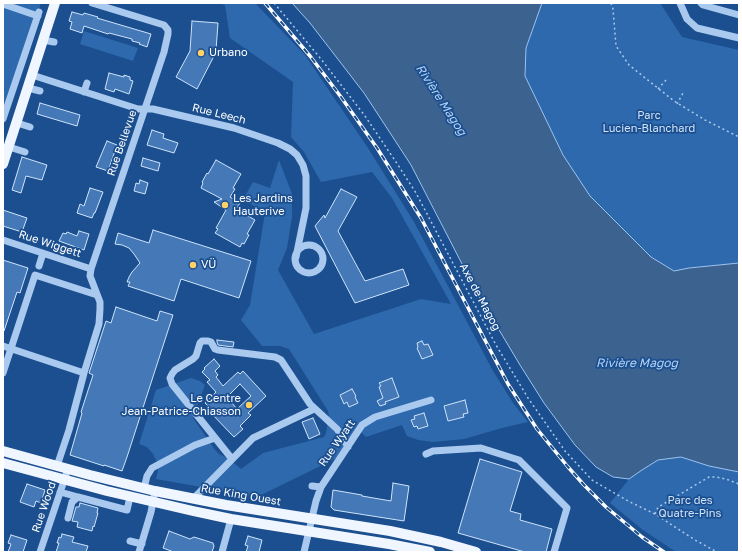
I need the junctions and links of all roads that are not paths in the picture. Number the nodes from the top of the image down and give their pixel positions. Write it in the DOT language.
graph roads {
  1 [pos="55,3"];
  2 [pos="92,3"];
  3 [pos="680,3"];
  4 [pos="701,3"];
  5 [pos="3,4"];
  6 [pos="109,5"];
  7 [pos="739,14"];
  8 [pos="739,38"];
  9 [pos="43,40"];
  10 [pos="54,42"];
  11 [pos="32,76"];
  12 [pos="87,83"];
  13 [pos="28,88"];
  14 [pos="40,91"];
  15 [pos="84,92"];
  16 [pos="145,109"];
  17 [pos="3,119"];
  18 [pos="17,123"];
  19 [pos="30,127"];
  20 [pos="9,147"];
  21 [pos="25,152"];
  22 [pos="3,164"];
  23 [pos="3,240"];
  24 [pos="43,253"];
  25 [pos="296,257"];
  26 [pos="39,266"];
  27 [pos="91,269"];
  28 [pos="97,295"];
  29 [pos="3,346"];
  30 [pos="11,349"];
  31 [pos="3,373"];
  32 [pos="84,373"];
  33 [pos="431,400"];
  34 [pos="314,409"];
  35 [pos="215,438"];
  36 [pos="348,447"];
  37 [pos="3,450"];
  38 [pos="426,454"];
  39 [pos="232,459"];
  40 [pos="3,463"];
  41 [pos="57,466"];
  42 [pos="68,469"];
  43 [pos="64,480"];
  44 [pos="86,486"];
  45 [pos="312,486"];
  46 [pos="321,487"];
  47 [pos="144,488"];
  48 [pos="155,491"];
  49 [pos="60,492"];
  50 [pos="130,496"];
  51 [pos="80,497"];
  52 [pos="193,498"];
  53 [pos="153,502"];
  54 [pos="68,518"];
  55 [pos="231,519"];
  56 [pos="312,519"];
  57 [pos="309,531"];
  58 [pos="130,541"];
  59 [pos="142,544"];
  60 [pos="40,552"];
  61 [pos="139,552"];
  62 [pos="222,552"];
  63 [pos="304,552"];
  64 [pos="430,552"];
  65 [pos="476,552"];
  66 [pos="554,552"];
  1 -- 9 [label="main road"];
  2 -- 6 [label="street"];
  3 -- 8 [label="street"];
  4 -- 7 [label="street"];
  5 -- 17 [label="street"];
  6 -- 16 [label="street, Rue Bellevue"];
  9 -- 10 [label="street"];
  9 -- 11 [label="main road"];
  11 -- 13 [label="main road"];
  11 -- 15 [label="street, Rue Leech"];
  12 -- 15 [label="street"];
  13 -- 14 [label="street"];
  13 -- 18 [label="main road"];
  15 -- 16 [label="street, Rue Leech"];
  16 -- 25 [label="street, Rue Leech"];
  16 -- 27 [label="street, Rue Bellevue"];
  18 -- 19 [label="street"];
  18 -- 20 [label="main road"];
  20 -- 21 [label="street"];
  20 -- 22 [label="main road"];
  23 -- 24 [label="street, Rue Wiggett"];
  24 -- 26 [label="street"];
  24 -- 27 [label="street, Rue Wiggett"];
  27 -- 28 [label="street"];
  28 -- 30 [label="street"];
  28 -- 32 [label="street"];
  29 -- 30 [label="street"];
  30 -- 31 [label="street"];
  30 -- 32 [label="street"];
  32 -- 41 [label="street"];
  33 -- 36 [label="street, Rue Wyatt"];
  34 -- 35 [label="street"];
  34 -- 36 [label="street"];
  34 -- 39 [label="street"];
  35 -- 39 [label="street"];
  35 -- 47 [label="street"];
  36 -- 46 [label="street, Rue Wyatt"];
  37 -- 41 [label="main road, Rue King Ouest"];
  38 -- 66 [label="street"];
  39 -- 52 [label="street"];
  40 -- 43 [label="main road"];
  41 -- 42 [label="main road, Rue King Ouest"];
  42 -- 43 [label="street, Rue Wood"];
  42 -- 47 [label="main road, Rue King Ouest"];
  43 -- 44 [label="main road"];
  43 -- 49 [label="street, Rue Wood"];
  44 -- 50 [label="main road"];
  44 -- 51 [label="street"];
  45 -- 46 [label="street"];
  46 -- 56 [label="street, Rue Wyatt"];
  47 -- 48 [label="main road, Rue King Ouest"];
  48 -- 52 [label="main road, Rue King Ouest"];
  48 -- 53 [label="street"];
  49 -- 51 [label="street"];
  49 -- 60 [label="street, Rue Wood"];
  50 -- 51 [label="street"];
  50 -- 53 [label="main road"];
  51 -- 54 [label="street"];
  52 -- 56 [label="main road, Rue King Ouest"];
  53 -- 55 [label="main road"];
  53 -- 59 [label="street"];
  55 -- 57 [label="main road"];
  55 -- 62 [label="street"];
  56 -- 57 [label="street, Rue Wyatt"];
  56 -- 65 [label="main road, Rue King Ouest"];
  57 -- 63 [label="street, Rue Wyatt"];
  57 -- 64 [label="main road"];
  58 -- 59 [label="street"];
  59 -- 61 [label="street"];
}
